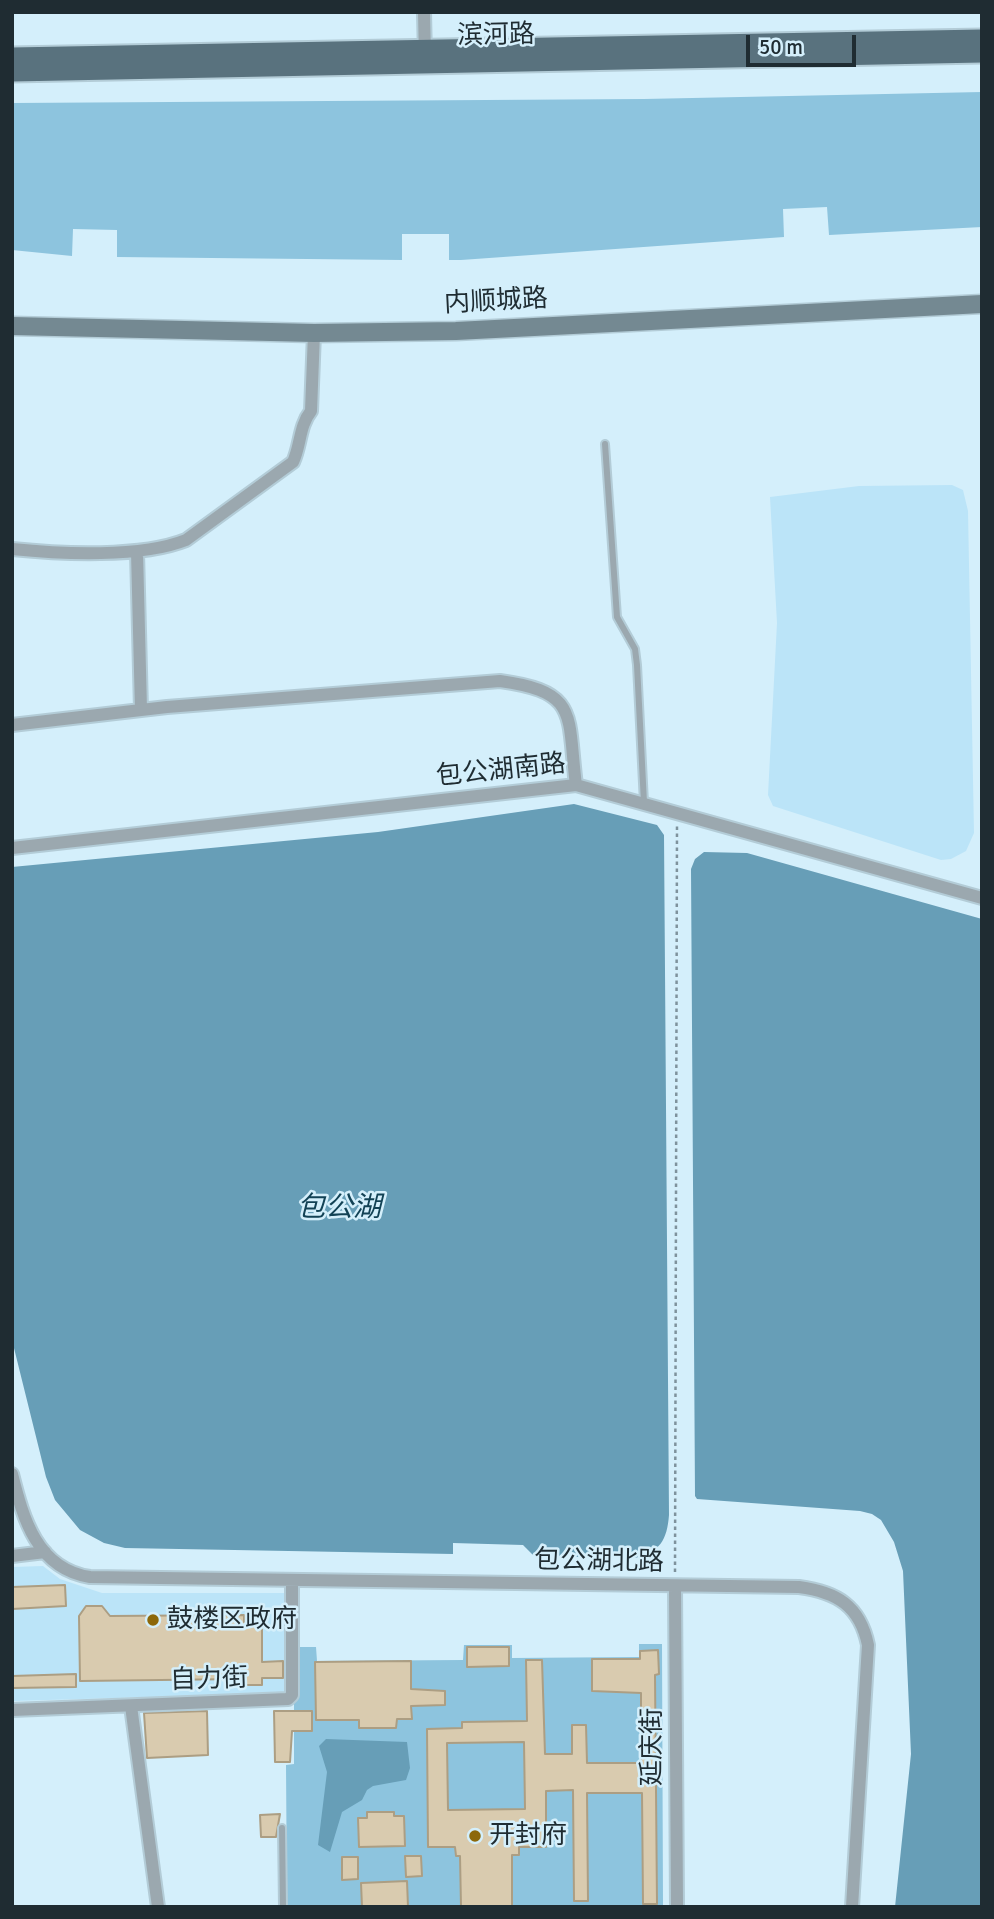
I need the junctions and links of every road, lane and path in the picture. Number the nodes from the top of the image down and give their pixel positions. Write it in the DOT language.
graph roads {
  1 [pos="425,16"];
  2 [pos="982,39"];
  3 [pos="982,53"];
  4 [pos="425,56"];
  5 [pos="12,57"];
  6 [pos="12,72"];
  7 [pos="982,304"];
  8 [pos="12,326"];
  9 [pos="314,333"];
  10 [pos="604,444"];
  11 [pos="12,549"];
  12 [pos="137,552"];
  13 [pos="141,710"];
  14 [pos="12,725"];
  15 [pos="576,785"];
  16 [pos="644,803"];
  17 [pos="677,811"];
  18 [pos="12,848"];
  19 [pos="982,898"];
  20 [pos="12,1474"];
  21 [pos="45,1552"];
  22 [pos="12,1556"];
  23 [pos="292,1581"];
  24 [pos="675,1586"];
  25 [pos="131,1706"];
  26 [pos="12,1710"];
  27 [pos="282,1828"];
  28 [pos="158,1907"];
  29 [pos="283,1907"];
  30 [pos="677,1907"];
  31 [pos="852,1907"];
  1 -- 4 [label="street"];
  2 -- 4 [label="main road, 滨河路"];
  3 -- 4 [label="main road, 滨河路"];
  4 -- 5 [label="main road, 滨河路"];
  4 -- 6 [label="main road, 滨河路"];
  7 -- 9 [label="street, 内顺城路"];
  8 -- 9 [label="street, 内顺城路"];
  9 -- 12 [label="street"];
  10 -- 16 [label="lane"];
  11 -- 12 [label="street"];
  12 -- 13 [label="street"];
  13 -- 14 [label="street"];
  13 -- 15 [label="street"];
  15 -- 16 [label="street, 包公湖南路"];
  15 -- 18 [label="street, 包公湖南路"];
  16 -- 17 [label="street, 包公湖南路"];
  17 -- 19 [label="street, 包公湖南路"];
  17 -- 24 [label="path"];
  20 -- 21 [label="street, 包公湖北路"];
  21 -- 22 [label="street"];
  21 -- 23 [label="street, 包公湖北路"];
  23 -- 24 [label="street, 包公湖北路"];
  23 -- 25 [label="street, 自力街"];
  24 -- 30 [label="street, 延庆街"];
  24 -- 31 [label="street, 包公湖北路"];
  25 -- 26 [label="street, 自力街"];
  25 -- 28 [label="street"];
  27 -- 29 [label="lane"];
}
